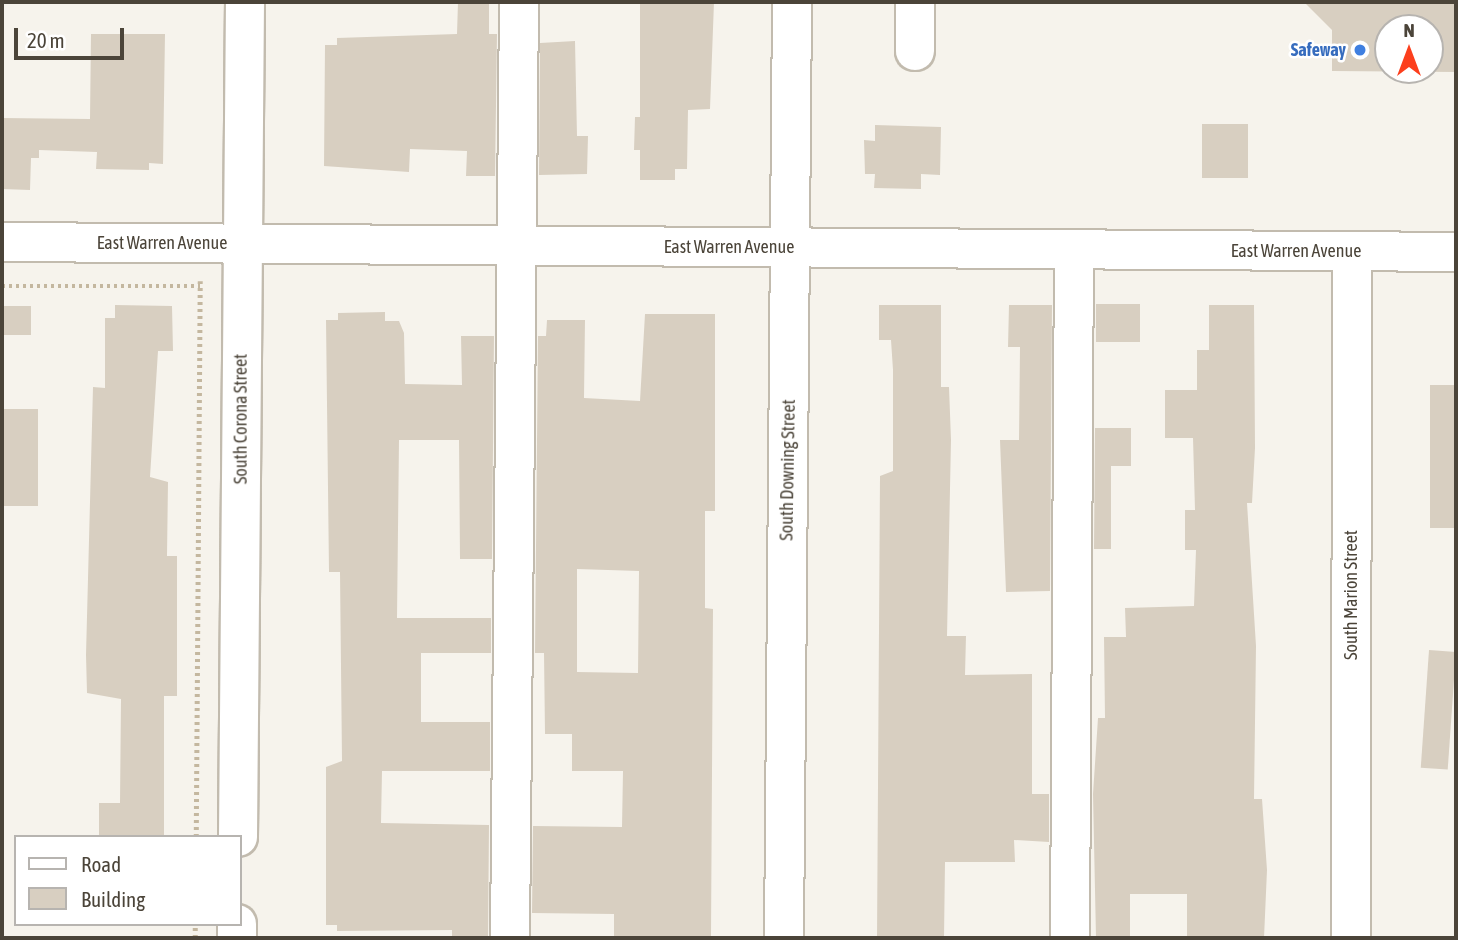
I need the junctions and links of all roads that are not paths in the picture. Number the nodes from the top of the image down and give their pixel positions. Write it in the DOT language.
graph roads {
  1 [pos="245,2"];
  2 [pos="519,2"];
  3 [pos="792,2"];
  4 [pos="915,2"];
  5 [pos="915,51"];
  6 [pos="2,242"];
  7 [pos="243,243"];
  8 [pos="520,246"];
  9 [pos="790,247"];
  10 [pos="1074,249"];
  11 [pos="1352,251"];
  12 [pos="1456,252"];
  13 [pos="238,835"];
  14 [pos="510,938"];
  15 [pos="784,938"];
  16 [pos="1070,938"];
  17 [pos="1351,938"];
  1 -- 7 [label="street, South Corona Street"];
  2 -- 8 [label="street"];
  3 -- 9 [label="street, South Downing Street"];
  4 -- 5 [label="street"];
  6 -- 7 [label="street, East Warren Avenue"];
  7 -- 8 [label="street, East Warren Avenue"];
  7 -- 13 [label="street, South Corona Street"];
  8 -- 9 [label="street, East Warren Avenue"];
  8 -- 14 [label="street"];
  9 -- 10 [label="street, East Warren Avenue"];
  9 -- 15 [label="street, South Downing Street"];
  10 -- 11 [label="street, East Warren Avenue"];
  10 -- 16 [label="street"];
  11 -- 12 [label="street, East Warren Avenue"];
  11 -- 17 [label="street, South Marion Street"];
}
